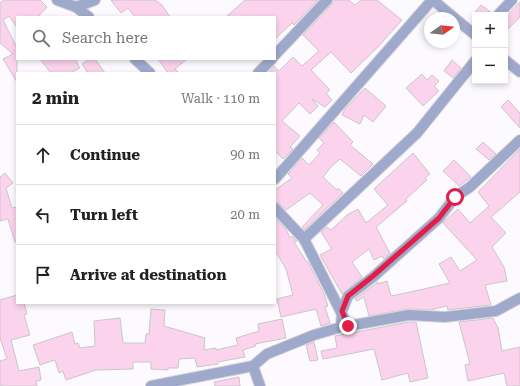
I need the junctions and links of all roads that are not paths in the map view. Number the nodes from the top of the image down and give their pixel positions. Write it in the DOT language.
graph roads {
  1 [pos="57,0"];
  2 [pos="95,0"];
  3 [pos="327,0"];
  4 [pos="432,0"];
  5 [pos="512,0"];
  6 [pos="76,8"];
  7 [pos="501,12"];
  8 [pos="88,16"];
  9 [pos="472,33"];
  10 [pos="276,54"];
  11 [pos="136,60"];
  12 [pos="271,60"];
  13 [pos="508,62"];
  14 [pos="472,65"];
  15 [pos="149,72"];
  16 [pos="259,72"];
  17 [pos="520,72"];
  18 [pos="520,140"];
  19 [pos="276,178"];
  20 [pos="276,209"];
  21 [pos="304,239"];
  22 [pos="520,298"];
  23 [pos="342,311"];
  24 [pos="253,366"];
  25 [pos="151,386"];
  26 [pos="260,386"];
  1 -- 6 [label="street"];
  2 -- 6 [label="street"];
  3 -- 10 [label="street"];
  4 -- 9 [label="street"];
  4 -- 19 [label="street"];
  5 -- 7 [label="street"];
  6 -- 8 [label="street"];
  11 -- 15 [label="street"];
  12 -- 16 [label="street"];
  13 -- 17 [label="street"];
  14 -- 21 [label="street"];
  18 -- 23 [label="street"];
  20 -- 21 [label="street"];
  21 -- 23 [label="street"];
  22 -- 23 [label="street"];
  23 -- 24 [label="street"];
  24 -- 25 [label="street"];
  24 -- 26 [label="street"];
}
